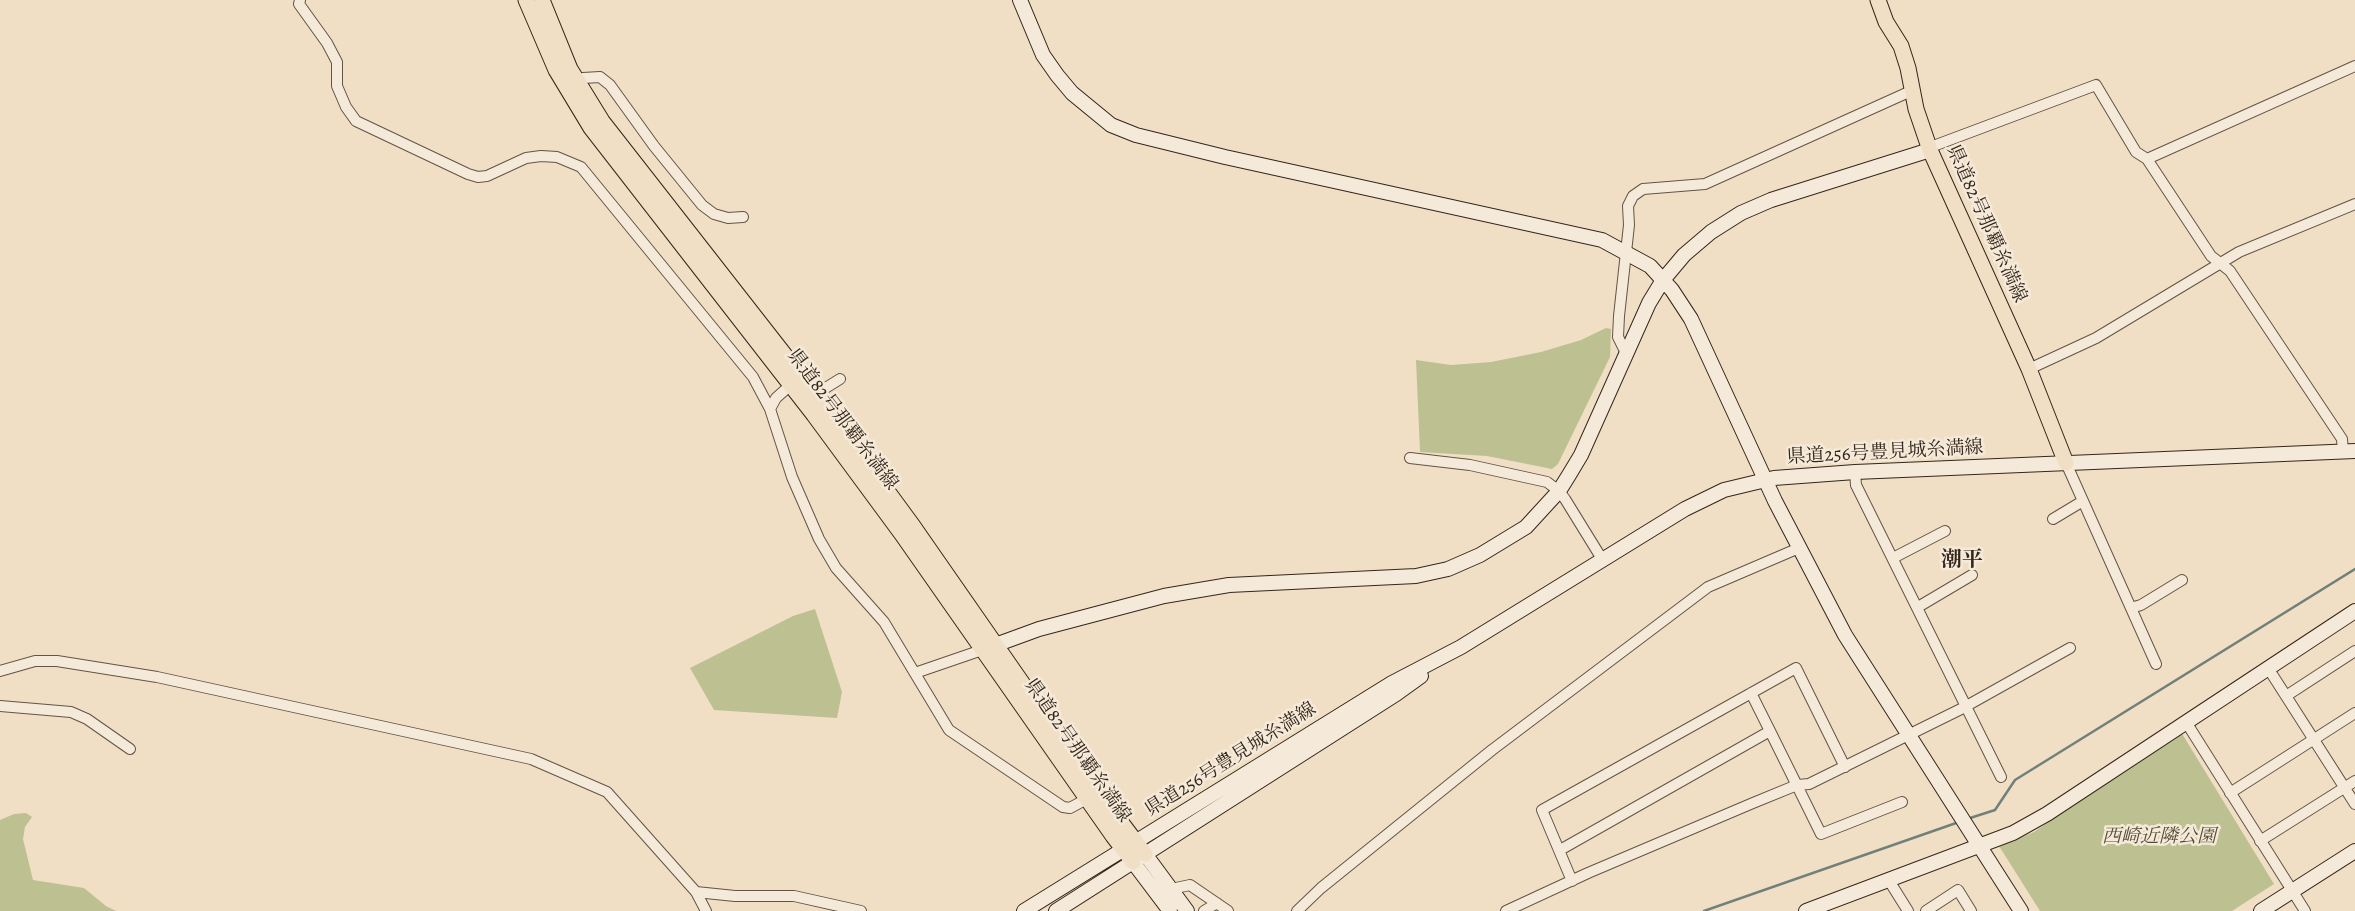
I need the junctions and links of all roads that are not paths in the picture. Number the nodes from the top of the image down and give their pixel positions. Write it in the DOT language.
graph roads {
  1 [pos="300,0"];
  2 [pos="526,0"];
  3 [pos="542,0"];
  4 [pos="1020,0"];
  5 [pos="1878,0"];
  6 [pos="2355,66"];
  7 [pos="572,85"];
  8 [pos="1911,91"];
  9 [pos="1930,150"];
  10 [pos="2147,159"];
  11 [pos="2355,204"];
  12 [pos="743,217"];
  13 [pos="1625,250"];
  14 [pos="2222,262"];
  15 [pos="1663,280"];
  16 [pos="1626,353"];
  17 [pos="2029,369"];
  18 [pos="840,379"];
  19 [pos="796,380"];
  20 [pos="810,398"];
  21 [pos="770,409"];
  22 [pos="2349,451"];
  23 [pos="1410,458"];
  24 [pos="2066,463"];
  25 [pos="1855,472"];
  26 [pos="1765,479"];
  27 [pos="1558,490"];
  28 [pos="2082,501"];
  29 [pos="2053,519"];
  30 [pos="1946,531"];
  31 [pos="1798,548"];
  32 [pos="1893,558"];
  33 [pos="1602,559"];
  34 [pos="1972,575"];
  35 [pos="2182,580"];
  36 [pos="1918,607"];
  37 [pos="2131,608"];
  38 [pos="2355,611"];
  39 [pos="1461,646"];
  40 [pos="989,648"];
  41 [pos="2070,648"];
  42 [pos="2355,651"];
  43 [pos="2156,664"];
  44 [pos="2268,668"];
  45 [pos="0,671"];
  46 [pos="915,673"];
  47 [pos="1751,693"];
  48 [pos="2286,696"];
  49 [pos="1966,705"];
  50 [pos="0,706"];
  51 [pos="2355,713"];
  52 [pos="2186,722"];
  53 [pos="1770,731"];
  54 [pos="1907,735"];
  55 [pos="2314,740"];
  56 [pos="130,749"];
  57 [pos="1845,767"];
  58 [pos="2001,777"];
  59 [pos="2355,781"];
  60 [pos="1797,785"];
  61 [pos="2344,788"];
  62 [pos="2230,793"];
  63 [pos="1093,796"];
  64 [pos="1902,802"];
  65 [pos="2355,804"];
  66 [pos="2260,841"];
  67 [pos="1128,844"];
  68 [pos="1979,844"];
  69 [pos="1560,850"];
  70 [pos="2355,851"];
  71 [pos="1139,858"];
  72 [pos="1888,879"];
  73 [pos="1572,880"];
  74 [pos="1171,889"];
  75 [pos="2292,891"];
  76 [pos="696,892"];
  77 [pos="1217,903"];
  78 [pos="706,911"];
  79 [pos="862,911"];
  80 [pos="1024,911"];
  81 [pos="1056,911"];
  82 [pos="1170,911"];
  83 [pos="1187,911"];
  84 [pos="1204,911"];
  85 [pos="1228,911"];
  86 [pos="1296,911"];
  87 [pos="1506,911"];
  88 [pos="1806,911"];
  89 [pos="1908,911"];
  90 [pos="1926,911"];
  91 [pos="1971,911"];
  92 [pos="2021,911"];
  93 [pos="2261,911"];
  94 [pos="2305,911"];
  1 -- 21 [label="street"];
  2 -- 7 [label="main road, 県道82号那覇糸満線"];
  3 -- 7 [label="main road, 県道82号那覇糸満線"];
  4 -- 13 [label="street"];
  5 -- 8 [label="main road, 県道82号那覇糸満線"];
  6 -- 10 [label="street"];
  7 -- 12 [label="street"];
  7 -- 19 [label="main road, 県道82号那覇糸満線"];
  8 -- 9 [label="main road, 県道82号那覇糸満線"];
  8 -- 13 [label="street"];
  9 -- 10 [label="street"];
  9 -- 15 [label="street"];
  9 -- 17 [label="main road, 県道82号那覇糸満線"];
  10 -- 14 [label="street"];
  11 -- 14 [label="street"];
  13 -- 15 [label="street"];
  13 -- 16 [label="street"];
  14 -- 17 [label="street"];
  14 -- 22 [label="street"];
  15 -- 16 [label="street"];
  15 -- 26 [label="street"];
  16 -- 27 [label="street"];
  17 -- 24 [label="main road, 県道82号那覇糸満線"];
  18 -- 20 [label="street"];
  19 -- 20 [label="main road, 県道82号那覇糸満線"];
  19 -- 21 [label="street"];
  20 -- 40 [label="main road, 県道82号那覇糸満線"];
  21 -- 46 [label="street"];
  22 -- 24 [label="street, 県道256号豊見城糸満線"];
  23 -- 27 [label="street"];
  24 -- 25 [label="street, 県道256号豊見城糸満線"];
  24 -- 28 [label="street"];
  25 -- 26 [label="street, 県道256号豊見城糸満線"];
  25 -- 32 [label="street"];
  26 -- 31 [label="street"];
  26 -- 33 [label="street, 県道256号豊見城糸満線"];
  27 -- 33 [label="street"];
  27 -- 40 [label="street"];
  28 -- 29 [label="street"];
  28 -- 37 [label="street"];
  30 -- 32 [label="street"];
  31 -- 54 [label="street"];
  31 -- 86 [label="street"];
  32 -- 36 [label="street"];
  33 -- 39 [label="street, 県道256号豊見城糸満線"];
  34 -- 36 [label="street"];
  35 -- 37 [label="street"];
  36 -- 49 [label="street"];
  37 -- 43 [label="street"];
  38 -- 44 [label="street"];
  39 -- 67 [label="street, 県道256号豊見城糸満線"];
  39 -- 71 [label="street, 県道256号豊見城糸満線"];
  40 -- 46 [label="street"];
  40 -- 63 [label="main road, 県道82号那覇糸満線"];
  41 -- 49 [label="street"];
  42 -- 48 [label="street"];
  44 -- 48 [label="street"];
  44 -- 52 [label="street"];
  45 -- 76 [label="street"];
  46 -- 63 [label="street"];
  47 -- 53 [label="street"];
  47 -- 57 [label="street"];
  47 -- 69 [label="street"];
  48 -- 55 [label="street"];
  49 -- 54 [label="street"];
  49 -- 58 [label="street"];
  50 -- 56 [label="street"];
  51 -- 55 [label="street"];
  52 -- 62 [label="street"];
  52 -- 68 [label="street"];
  53 -- 60 [label="street"];
  53 -- 69 [label="street"];
  54 -- 57 [label="street"];
  54 -- 68 [label="street"];
  55 -- 61 [label="street"];
  55 -- 62 [label="street"];
  57 -- 60 [label="street"];
  59 -- 61 [label="street"];
  60 -- 64 [label="street"];
  60 -- 73 [label="street"];
  61 -- 65 [label="street"];
  61 -- 66 [label="street"];
  62 -- 66 [label="street"];
  63 -- 67 [label="main road, 県道82号那覇糸満線"];
  66 -- 75 [label="street"];
  67 -- 71 [label="main road, 県道82号那覇糸満線"];
  67 -- 80 [label="street, 県道256号豊見城糸満線"];
  68 -- 72 [label="street"];
  68 -- 92 [label="street"];
  69 -- 73 [label="street"];
  70 -- 75 [label="street"];
  71 -- 74 [label="street"];
  71 -- 81 [label="street, 県道256号豊見城糸満線"];
  71 -- 82 [label="street"];
  72 -- 88 [label="street"];
  72 -- 89 [label="street"];
  73 -- 87 [label="street"];
  74 -- 77 [label="street"];
  74 -- 83 [label="street"];
  75 -- 93 [label="street"];
  75 -- 94 [label="street"];
  76 -- 78 [label="street"];
  76 -- 79 [label="street"];
  77 -- 84 [label="street"];
  77 -- 85 [label="street"];
  90 -- 91 [label="street"];
}
